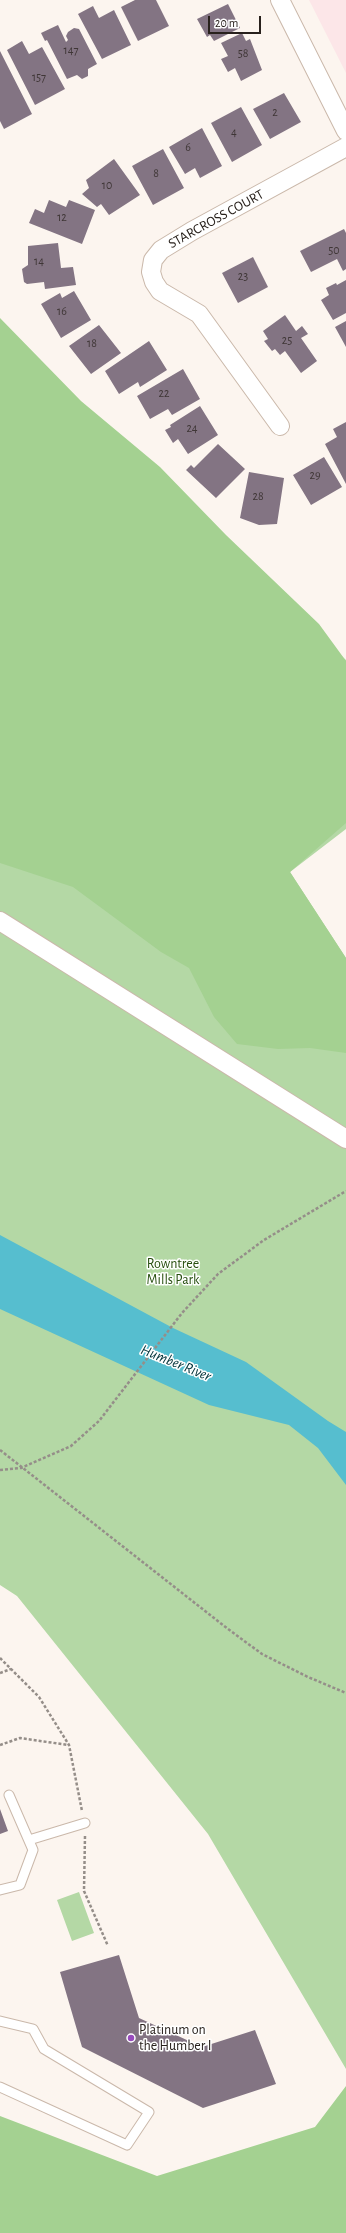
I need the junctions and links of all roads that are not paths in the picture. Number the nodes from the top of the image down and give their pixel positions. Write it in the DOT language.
graph roads {
  1 [pos="280,0"];
  2 [pos="346,131"];
  3 [pos="346,147"];
  4 [pos="280,426"];
  5 [pos="0,921"];
  6 [pos="346,1139"];
  7 [pos="10,1795"];
  8 [pos="85,1823"];
  9 [pos="29,1840"];
  10 [pos="0,1890"];
  11 [pos="0,2021"];
  12 [pos="0,2087"];
  1 -- 2 [label="street"];
  3 -- 4 [label="street, STARCROSS COURT"];
  5 -- 6 [label="street"];
  7 -- 9 [label="lane"];
  8 -- 9 [label="lane"];
  9 -- 10 [label="lane"];
  11 -- 12 [label="lane"];
}
